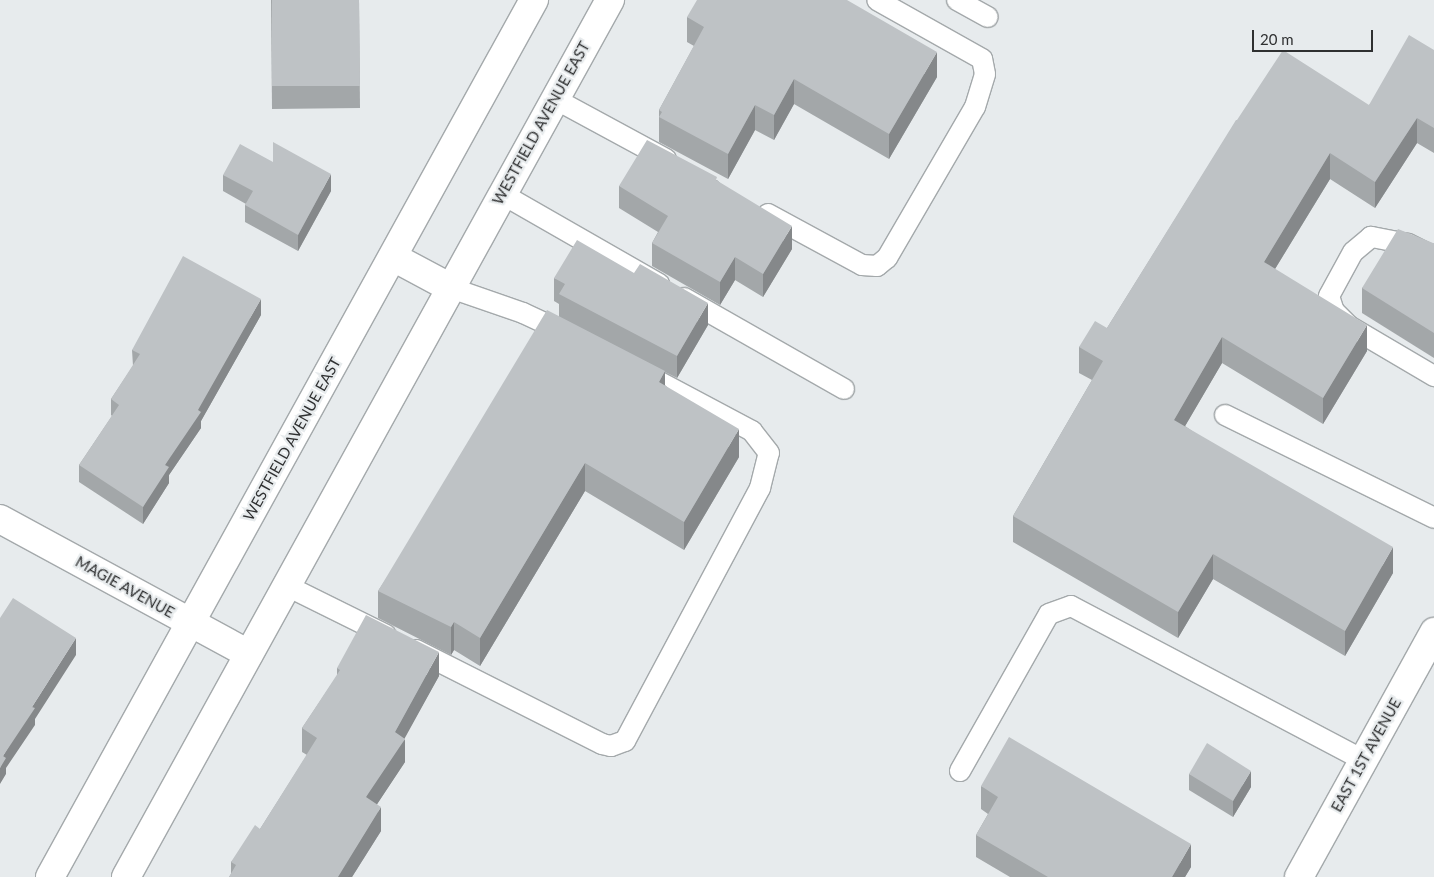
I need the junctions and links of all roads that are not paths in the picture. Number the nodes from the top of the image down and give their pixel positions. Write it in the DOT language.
graph roads {
  1 [pos="534,0"];
  2 [pos="610,0"];
  3 [pos="877,0"];
  4 [pos="957,0"];
  5 [pos="988,17"];
  6 [pos="555,99"];
  7 [pos="687,170"];
  8 [pos="502,194"];
  9 [pos="748,203"];
  10 [pos="394,257"];
  11 [pos="1434,257"];
  12 [pos="451,288"];
  13 [pos="573,337"];
  14 [pos="624,364"];
  15 [pos="1434,376"];
  16 [pos="844,389"];
  17 [pos="1225,415"];
  18 [pos="1434,518"];
  19 [pos="0,519"];
  20 [pos="287,586"];
  21 [pos="190,622"];
  22 [pos="1434,632"];
  23 [pos="249,654"];
  24 [pos="1363,760"];
  25 [pos="960,771"];
  26 [pos="50,877"];
  27 [pos="126,877"];
  28 [pos="1299,877"];
  1 -- 10 [label="main road, WESTFIELD AVENUE EAST"];
  2 -- 6 [label="main road, WESTFIELD AVENUE EAST"];
  3 -- 9 [label="lane"];
  4 -- 5 [label="lane"];
  6 -- 7 [label="lane"];
  6 -- 8 [label="main road, WESTFIELD AVENUE EAST"];
  8 -- 12 [label="main road, WESTFIELD AVENUE EAST"];
  8 -- 16 [label="lane"];
  10 -- 12 [label="main road"];
  10 -- 21 [label="main road, WESTFIELD AVENUE EAST"];
  11 -- 15 [label="lane"];
  12 -- 13 [label="lane"];
  12 -- 20 [label="main road, WESTFIELD AVENUE EAST"];
  14 -- 20 [label="lane"];
  17 -- 18 [label="lane"];
  19 -- 21 [label="main road, MAGIE AVENUE"];
  20 -- 23 [label="main road, WESTFIELD AVENUE EAST"];
  21 -- 23 [label="main road, MAGIE AVENUE"];
  21 -- 26 [label="main road, WESTFIELD AVENUE EAST"];
  22 -- 24 [label="main road, EAST 1ST AVENUE"];
  23 -- 27 [label="main road, WESTFIELD AVENUE EAST"];
  24 -- 25 [label="lane"];
  24 -- 28 [label="main road, EAST 1ST AVENUE"];
}
